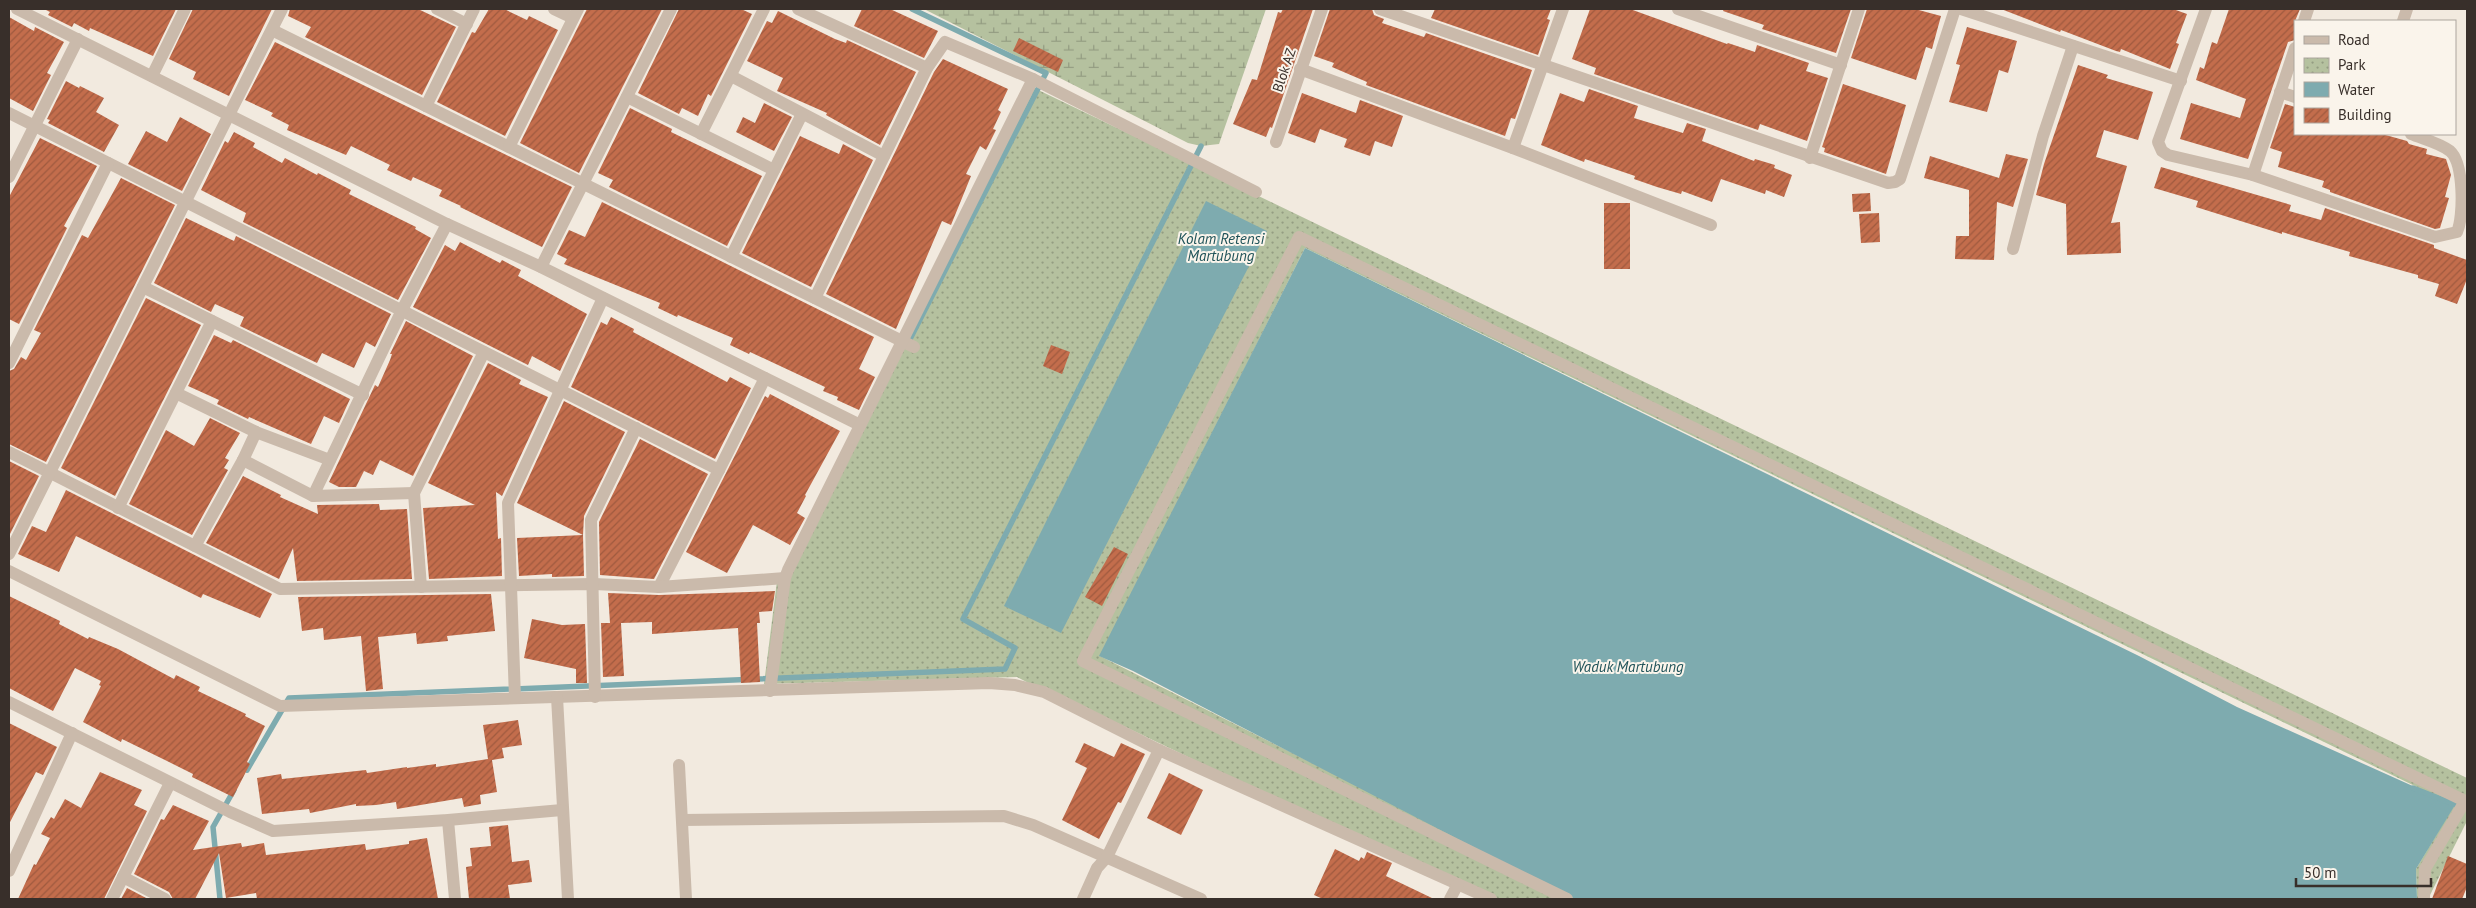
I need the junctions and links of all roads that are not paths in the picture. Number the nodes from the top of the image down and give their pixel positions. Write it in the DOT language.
graph roads {
  1 [pos="17,9"];
  2 [pos="185,9"];
  3 [pos="282,9"];
  4 [pos="437,9"];
  5 [pos="474,9"];
  6 [pos="554,9"];
  7 [pos="671,9"];
  8 [pos="764,9"];
  9 [pos="798,9"];
  10 [pos="1322,9"];
  11 [pos="1380,9"];
  12 [pos="1563,9"];
  13 [pos="1678,9"];
  14 [pos="1858,9"];
  15 [pos="1955,9"];
  16 [pos="1961,9"];
  17 [pos="2206,9"];
  18 [pos="576,13"];
  19 [pos="467,24"];
  20 [pos="272,30"];
  21 [pos="78,39"];
  22 [pos="2073,46"];
  23 [pos="2294,51"];
  24 [pos="1544,65"];
  25 [pos="1841,65"];
  26 [pos="927,68"];
  27 [pos="1300,70"];
  28 [pos="152,76"];
  29 [pos="731,76"];
  30 [pos="1034,80"];
  31 [pos="2181,82"];
  32 [pos="2280,92"];
  33 [pos="627,97"];
  34 [pos="2294,97"];
  35 [pos="426,106"];
  36 [pos="9,113"];
  37 [pos="230,114"];
  38 [pos="802,114"];
  39 [pos="34,126"];
  40 [pos="701,134"];
  41 [pos="2413,135"];
  42 [pos="1276,142"];
  43 [pos="508,147"];
  44 [pos="1513,148"];
  45 [pos="884,156"];
  46 [pos="1810,158"];
  47 [pos="108,163"];
  48 [pos="774,170"];
  49 [pos="2254,175"];
  50 [pos="9,177"];
  51 [pos="583,184"];
  52 [pos="1256,192"];
  53 [pos="186,202"];
  54 [pos="447,224"];
  55 [pos="1711,225"];
  56 [pos="2013,248"];
  57 [pos="731,257"];
  58 [pos="541,268"];
  59 [pos="143,287"];
  60 [pos="603,298"];
  61 [pos="815,298"];
  62 [pos="402,310"];
  63 [pos="212,321"];
  64 [pos="908,344"];
  65 [pos="484,352"];
  66 [pos="9,364"];
  67 [pos="765,378"];
  68 [pos="559,389"];
  69 [pos="176,393"];
  70 [pos="363,396"];
  71 [pos="860,425"];
  72 [pos="636,428"];
  73 [pos="256,432"];
  74 [pos="9,452"];
  75 [pos="243,460"];
  76 [pos="330,460"];
  77 [pos="719,470"];
  78 [pos="49,473"];
  79 [pos="414,493"];
  80 [pos="313,496"];
  81 [pos="118,508"];
  82 [pos="195,546"];
  83 [pos="9,554"];
  84 [pos="9,571"];
  85 [pos="785,578"];
  86 [pos="594,584"];
  87 [pos="510,585"];
  88 [pos="421,587"];
  89 [pos="659,587"];
  90 [pos="770,688"];
  91 [pos="595,695"];
  92 [pos="515,697"];
  93 [pos="557,697"];
  94 [pos="9,702"];
  95 [pos="72,733"];
  96 [pos="1159,750"];
  97 [pos="679,765"];
  98 [pos="170,783"];
  99 [pos="562,810"];
  100 [pos="448,820"];
  101 [pos="683,820"];
  102 [pos="1107,857"];
  103 [pos="9,871"];
  104 [pos="123,877"];
  105 [pos="1458,884"];
  106 [pos="112,899"];
  107 [pos="165,899"];
  108 [pos="455,899"];
  109 [pos="568,899"];
  110 [pos="686,899"];
  111 [pos="1083,899"];
  112 [pos="1200,899"];
  113 [pos="1450,899"];
  114 [pos="1491,899"];
  115 [pos="1567,899"];
  116 [pos="2424,899"];
  1 -- 21 [label="street"];
  2 -- 28 [label="street"];
  3 -- 20 [label="street"];
  4 -- 19 [label="street"];
  5 -- 19 [label="street"];
  6 -- 18 [label="street"];
  7 -- 33 [label="street"];
  8 -- 29 [label="street"];
  9 -- 26 [label="street"];
  10 -- 27 [label="street, Blok AZ"];
  11 -- 24 [label="street"];
  12 -- 24 [label="street"];
  13 -- 25 [label="street"];
  14 -- 25 [label="street"];
  15 -- 46 [label="street"];
  16 -- 22 [label="street"];
  17 -- 31 [label="street"];
  18 -- 43 [label="street"];
  19 -- 35 [label="street"];
  20 -- 35 [label="street"];
  20 -- 37 [label="street"];
  21 -- 28 [label="street"];
  21 -- 39 [label="street"];
  22 -- 31 [label="street"];
  22 -- 56 [label="street"];
  23 -- 32 [label="street"];
  24 -- 44 [label="street"];
  24 -- 46 [label="street"];
  25 -- 46 [label="street"];
  26 -- 30 [label="street"];
  26 -- 45 [label="street"];
  27 -- 42 [label="street, Blok AZ"];
  27 -- 44 [label="street"];
  28 -- 37 [label="street"];
  29 -- 38 [label="street"];
  29 -- 40 [label="street"];
  30 -- 52 [label="street"];
  30 -- 64 [label="street"];
  31 -- 49 [label="street"];
  32 -- 34 [label="street"];
  32 -- 49 [label="street"];
  33 -- 40 [label="street"];
  33 -- 51 [label="street"];
  35 -- 43 [label="street"];
  36 -- 39 [label="street"];
  37 -- 53 [label="street"];
  37 -- 54 [label="street"];
  38 -- 45 [label="street"];
  38 -- 48 [label="street"];
  39 -- 47 [label="street"];
  39 -- 50 [label="street"];
  40 -- 48 [label="street"];
  41 -- 49 [label="street"];
  43 -- 51 [label="street"];
  44 -- 55 [label="street"];
  45 -- 61 [label="street"];
  47 -- 53 [label="street"];
  47 -- 66 [label="street"];
  48 -- 57 [label="street"];
  51 -- 57 [label="street"];
  51 -- 58 [label="street"];
  53 -- 59 [label="street"];
  53 -- 62 [label="street"];
  54 -- 58 [label="street"];
  54 -- 62 [label="street"];
  57 -- 61 [label="street"];
  58 -- 60 [label="street"];
  59 -- 63 [label="street"];
  59 -- 78 [label="street"];
  60 -- 67 [label="street"];
  60 -- 68 [label="street"];
  61 -- 64 [label="street"];
  62 -- 65 [label="street"];
  62 -- 70 [label="street"];
  63 -- 69 [label="street"];
  63 -- 70 [label="street"];
  64 -- 71 [label="street"];
  65 -- 68 [label="street"];
  65 -- 79 [label="street"];
  67 -- 71 [label="street"];
  67 -- 77 [label="street"];
  68 -- 72 [label="street"];
  68 -- 87 [label="street"];
  69 -- 73 [label="street"];
  69 -- 81 [label="street"];
  70 -- 76 [label="street"];
  71 -- 85 [label="street"];
  72 -- 77 [label="street"];
  72 -- 86 [label="street"];
  73 -- 75 [label="street"];
  73 -- 76 [label="street"];
  74 -- 78 [label="street"];
  75 -- 80 [label="street"];
  75 -- 82 [label="street"];
  76 -- 80 [label="street"];
  77 -- 89 [label="street"];
  78 -- 81 [label="street"];
  78 -- 83 [label="street"];
  79 -- 80 [label="street"];
  79 -- 88 [label="street"];
  81 -- 82 [label="street"];
  82 -- 88 [label="street"];
  84 -- 92 [label="street"];
  85 -- 89 [label="street"];
  85 -- 90 [label="street"];
  86 -- 87 [label="street"];
  86 -- 89 [label="street"];
  86 -- 91 [label="street"];
  87 -- 88 [label="street"];
  87 -- 92 [label="street"];
  90 -- 91 [label="street"];
  90 -- 96 [label="street"];
  91 -- 93 [label="street"];
  92 -- 93 [label="street"];
  93 -- 99 [label="street"];
  94 -- 95 [label="street"];
  95 -- 98 [label="street"];
  95 -- 103 [label="street"];
  96 -- 102 [label="street"];
  96 -- 105 [label="street"];
  97 -- 101 [label="street"];
  98 -- 100 [label="street"];
  98 -- 104 [label="street"];
  99 -- 100 [label="street"];
  99 -- 109 [label="street"];
  100 -- 108 [label="street"];
  101 -- 102 [label="street"];
  101 -- 110 [label="street"];
  102 -- 111 [label="street"];
  102 -- 112 [label="street"];
  104 -- 106 [label="street"];
  104 -- 107 [label="street"];
  105 -- 113 [label="street"];
  105 -- 114 [label="street"];
  115 -- 116 [label="street"];
}
